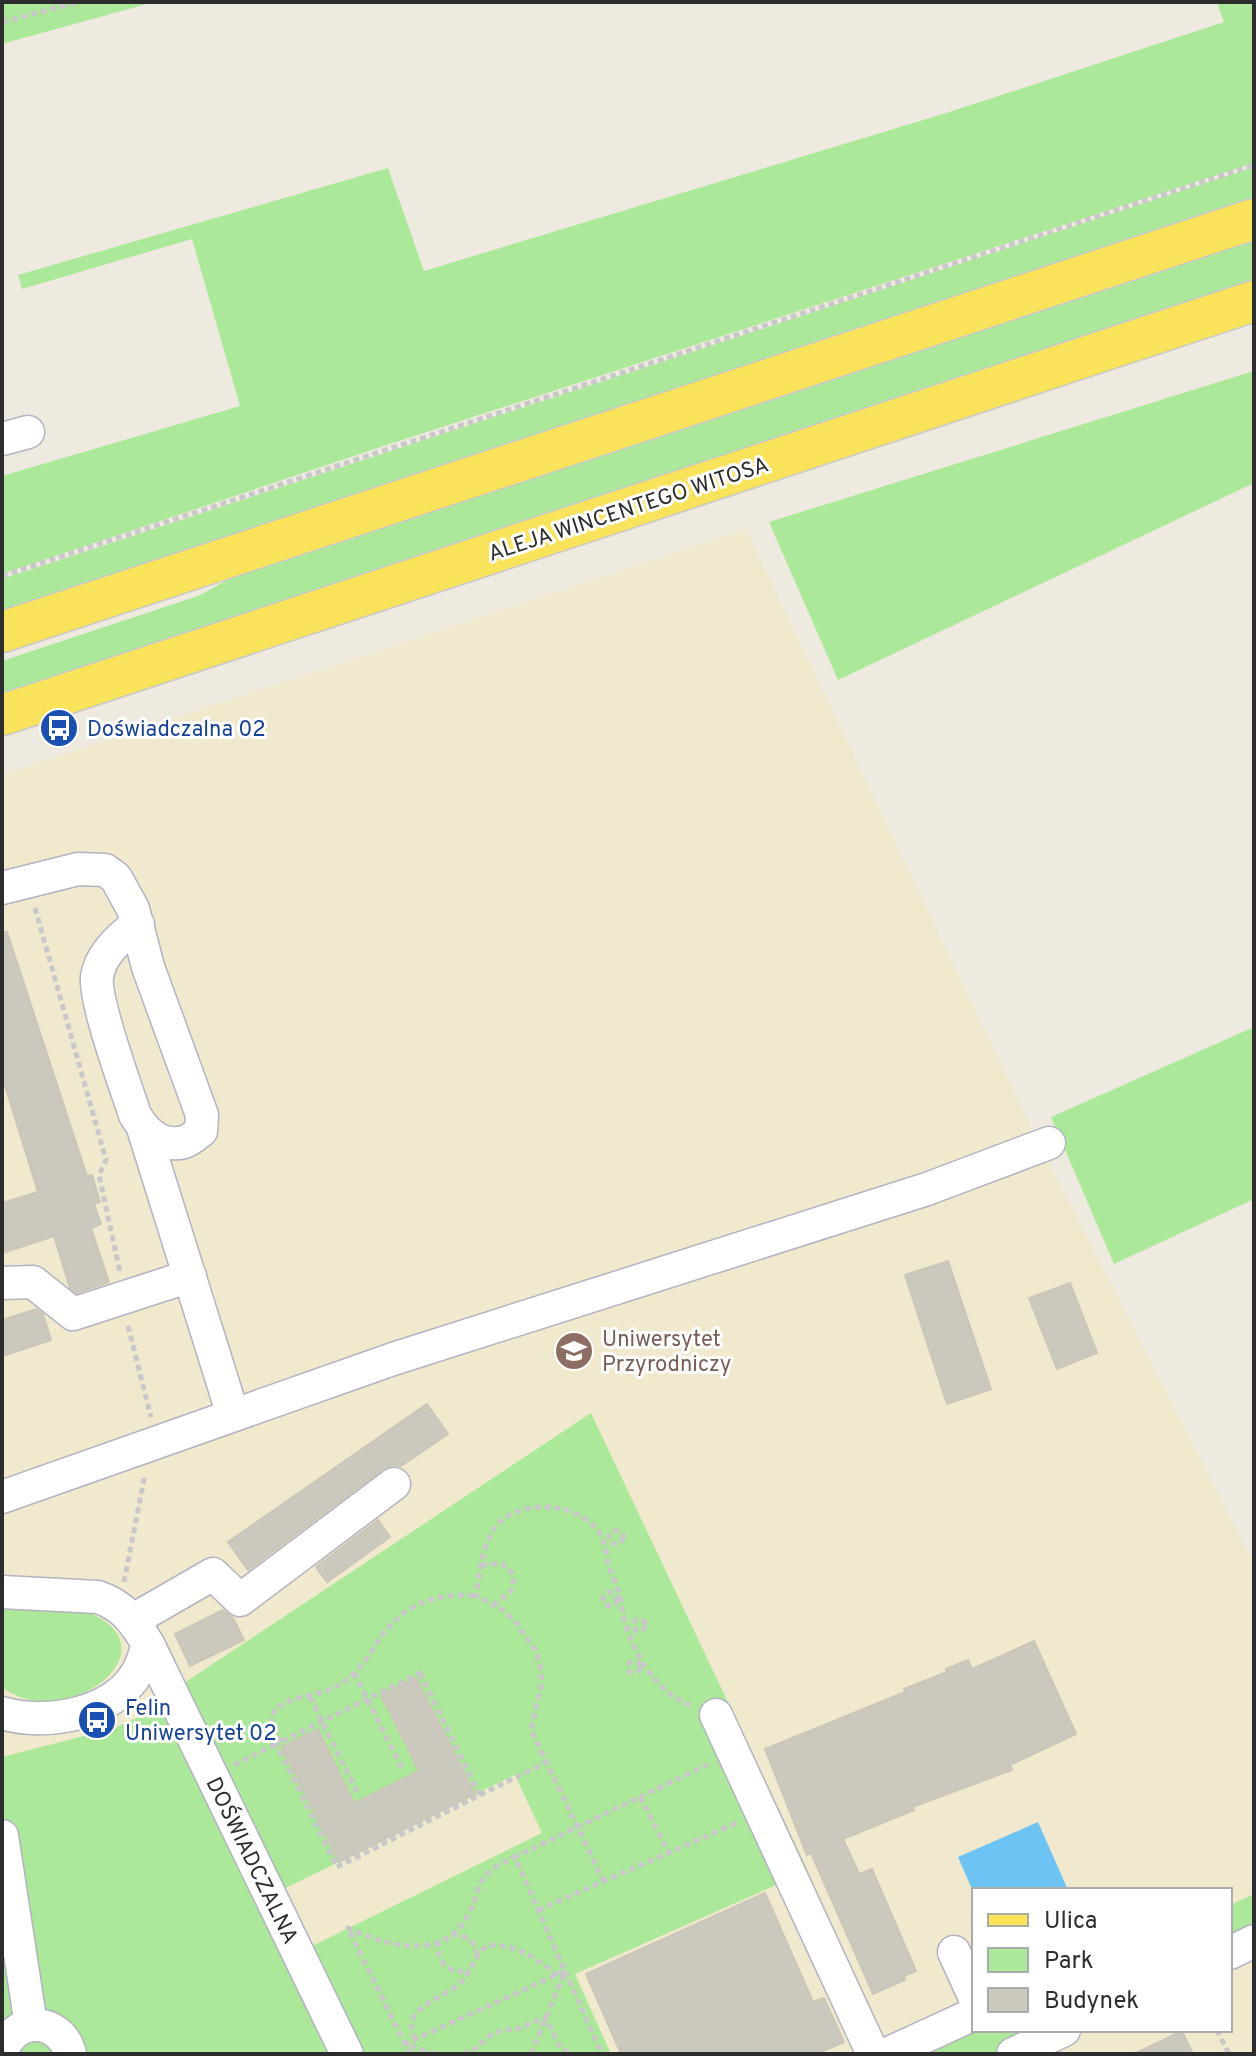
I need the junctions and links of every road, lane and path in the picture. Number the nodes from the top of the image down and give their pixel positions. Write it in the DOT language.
graph roads {
  1 [pos="79,2"];
  2 [pos="2,22"];
  3 [pos="1254,165"];
  4 [pos="1254,219"];
  5 [pos="1254,301"];
  6 [pos="2,576"];
  7 [pos="2,632"];
  8 [pos="2,715"];
  9 [pos="15,884"];
  10 [pos="138,924"];
  11 [pos="143,1128"];
  12 [pos="1049,1143"];
  13 [pos="190,1276"];
  14 [pos="2,1283"];
  15 [pos="123,1298"];
  16 [pos="233,1415"];
  17 [pos="150,1444"];
  18 [pos="394,1484"];
  19 [pos="2,1497"];
  20 [pos="481,1565"];
  21 [pos="2,1592"];
  22 [pos="476,1596"];
  23 [pos="494,1605"];
  24 [pos="133,1624"];
  25 [pos="354,1673"];
  26 [pos="310,1697"];
  27 [pos="367,1699"];
  28 [pos="2,1713"];
  29 [pos="716,1715"];
  30 [pos="322,1721"];
  31 [pos="278,1743"];
  32 [pos="733,1753"];
  33 [pos="545,1763"];
  34 [pos="402,1768"];
  35 [pos="222,1771"];
  36 [pos="357,1792"];
  37 [pos="480,1795"];
  38 [pos="640,1797"];
  39 [pos="761,1812"];
  40 [pos="577,1827"];
  41 [pos="2,1836"];
  42 [pos="669,1853"];
  43 [pos="515,1857"];
  44 [pos="604,1882"];
  45 [pos="538,1910"];
  46 [pos="451,1935"];
  47 [pos="438,1941"];
  48 [pos="1254,1941"];
  49 [pos="954,1952"];
  50 [pos="1232,1952"];
  51 [pos="477,1955"];
  52 [pos="469,1970"];
  53 [pos="565,1971"];
  54 [pos="557,1975"];
  55 [pos="972,1992"];
  56 [pos="972,2015"];
  57 [pos="545,2017"];
  58 [pos="31,2025"];
  59 [pos="1218,2032"];
  60 [pos="415,2039"];
  61 [pos="1057,2040"];
  62 [pos="405,2044"];
  63 [pos="2,2054"];
  64 [pos="70,2054"];
  65 [pos="347,2054"];
  66 [pos="410,2054"];
  67 [pos="435,2054"];
  68 [pos="463,2054"];
  69 [pos="531,2054"];
  70 [pos="569,2054"];
  71 [pos="602,2054"];
  72 [pos="873,2054"];
  73 [pos="887,2054"];
  74 [pos="1013,2054"];
  75 [pos="1229,2054"];
  1 -- 2 [label="path"];
  3 -- 6 [label="path"];
  4 -- 7 [label="main road"];
  5 -- 8 [label="main road, ALEJA WINCENTEGO WITOSA"];
  9 -- 10 [label="street"];
  9 -- 15 [label="path"];
  10 -- 11 [label="street"];
  10 -- 11 [label="street"];
  11 -- 13 [label="street"];
  12 -- 16 [label="street"];
  13 -- 15 [label="street"];
  13 -- 16 [label="street"];
  14 -- 15 [label="street"];
  15 -- 17 [label="path"];
  16 -- 17 [label="street"];
  17 -- 19 [label="street"];
  17 -- 24 [label="path"];
  18 -- 24 [label="street"];
  20 -- 22 [label="path"];
  20 -- 23 [label="path"];
  20 -- 29 [label="path"];
  21 -- 24 [label="street"];
  22 -- 23 [label="path"];
  22 -- 25 [label="path"];
  23 -- 33 [label="path"];
  24 -- 28 [label="street"];
  24 -- 65 [label="street, DOŚWIADCZALNA"];
  25 -- 26 [label="path"];
  25 -- 27 [label="path"];
  26 -- 30 [label="path"];
  26 -- 31 [label="path"];
  27 -- 30 [label="path"];
  27 -- 34 [label="path"];
  27 -- 37 [label="path"];
  29 -- 32 [label="street"];
  30 -- 31 [label="path"];
  30 -- 36 [label="path"];
  31 -- 35 [label="path"];
  31 -- 37 [label="path"];
  32 -- 38 [label="path"];
  32 -- 39 [label="street"];
  33 -- 37 [label="path"];
  33 -- 40 [label="path"];
  38 -- 40 [label="path"];
  38 -- 42 [label="path"];
  39 -- 42 [label="path"];
  39 -- 72 [label="street"];
  40 -- 43 [label="path"];
  40 -- 44 [label="path"];
  41 -- 58 [label="street"];
  42 -- 44 [label="path"];
  43 -- 45 [label="path"];
  43 -- 46 [label="path"];
  44 -- 45 [label="path"];
  45 -- 53 [label="path"];
  46 -- 47 [label="path"];
  46 -- 51 [label="path"];
  47 -- 52 [label="path"];
  47 -- 62 [label="path"];
  48 -- 50 [label="street"];
  49 -- 55 [label="street"];
  51 -- 52 [label="path"];
  51 -- 54 [label="path"];
  52 -- 60 [label="path"];
  53 -- 54 [label="path"];
  53 -- 57 [label="path"];
  53 -- 71 [label="path"];
  54 -- 60 [label="path"];
  56 -- 73 [label="street"];
  57 -- 68 [label="path"];
  57 -- 69 [label="path"];
  57 -- 70 [label="path"];
  58 -- 63 [label="street"];
  58 -- 64 [label="street"];
  59 -- 75 [label="path"];
  60 -- 62 [label="path"];
  61 -- 74 [label="street"];
  62 -- 66 [label="path"];
  62 -- 67 [label="path"];
}
